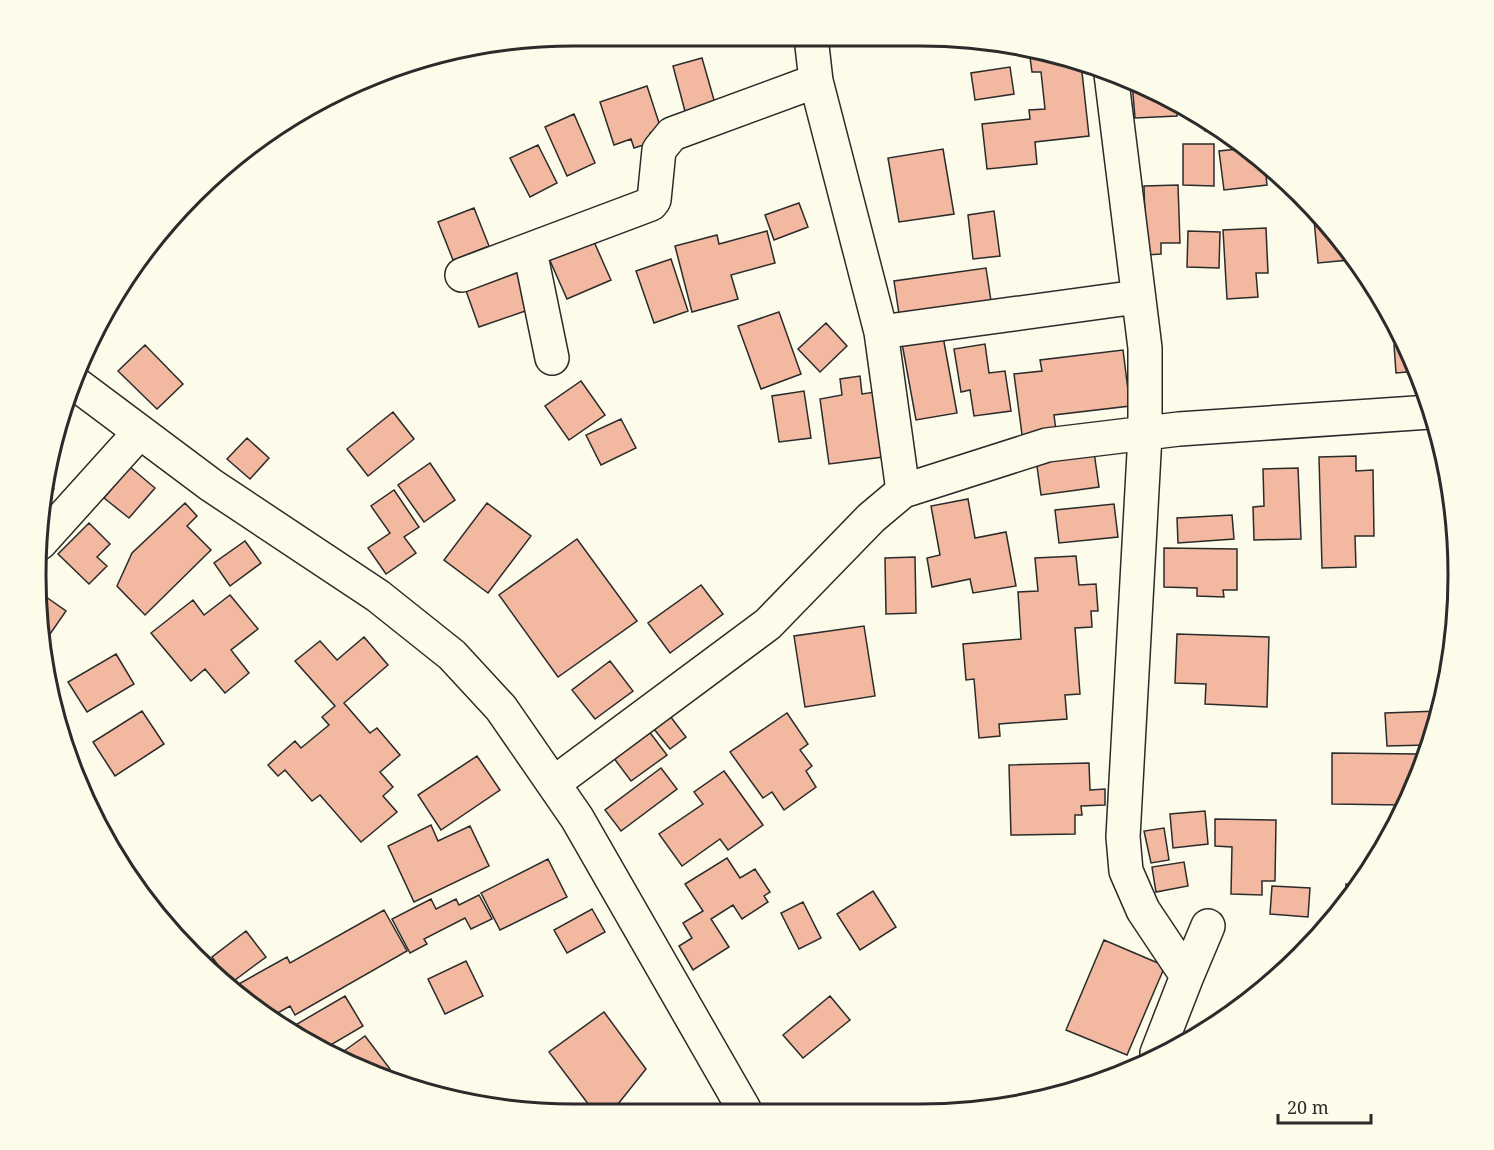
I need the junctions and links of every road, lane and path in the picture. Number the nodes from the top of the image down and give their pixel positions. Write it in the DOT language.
graph roads {
  1 [pos="812,46"];
  2 [pos="816,81"];
  3 [pos="1112,84"];
  4 [pos="530,251"];
  5 [pos="462,275"];
  6 [pos="1137,297"];
  7 [pos="881,332"];
  8 [pos="552,358"];
  9 [pos="81,388"];
  10 [pos="1421,413"];
  11 [pos="139,433"];
  12 [pos="1145,435"];
  13 [pos="903,491"];
  14 [pos="49,533"];
  15 [pos="554,783"];
  16 [pos="1208,926"];
  17 [pos="1186,976"];
  18 [pos="1160,1045"];
  19 [pos="741,1104"];
  1 -- 2 [label="street"];
  2 -- 4 [label="street"];
  2 -- 7 [label="street"];
  3 -- 6 [label="street"];
  4 -- 5 [label="street"];
  4 -- 8 [label="street"];
  6 -- 7 [label="street"];
  6 -- 12 [label="street"];
  7 -- 13 [label="street"];
  9 -- 11 [label="street"];
  10 -- 12 [label="street"];
  11 -- 14 [label="street"];
  11 -- 15 [label="street"];
  12 -- 13 [label="street"];
  12 -- 17 [label="street"];
  13 -- 15 [label="street"];
  15 -- 19 [label="street"];
  16 -- 17 [label="street"];
  17 -- 18 [label="street"];
}
